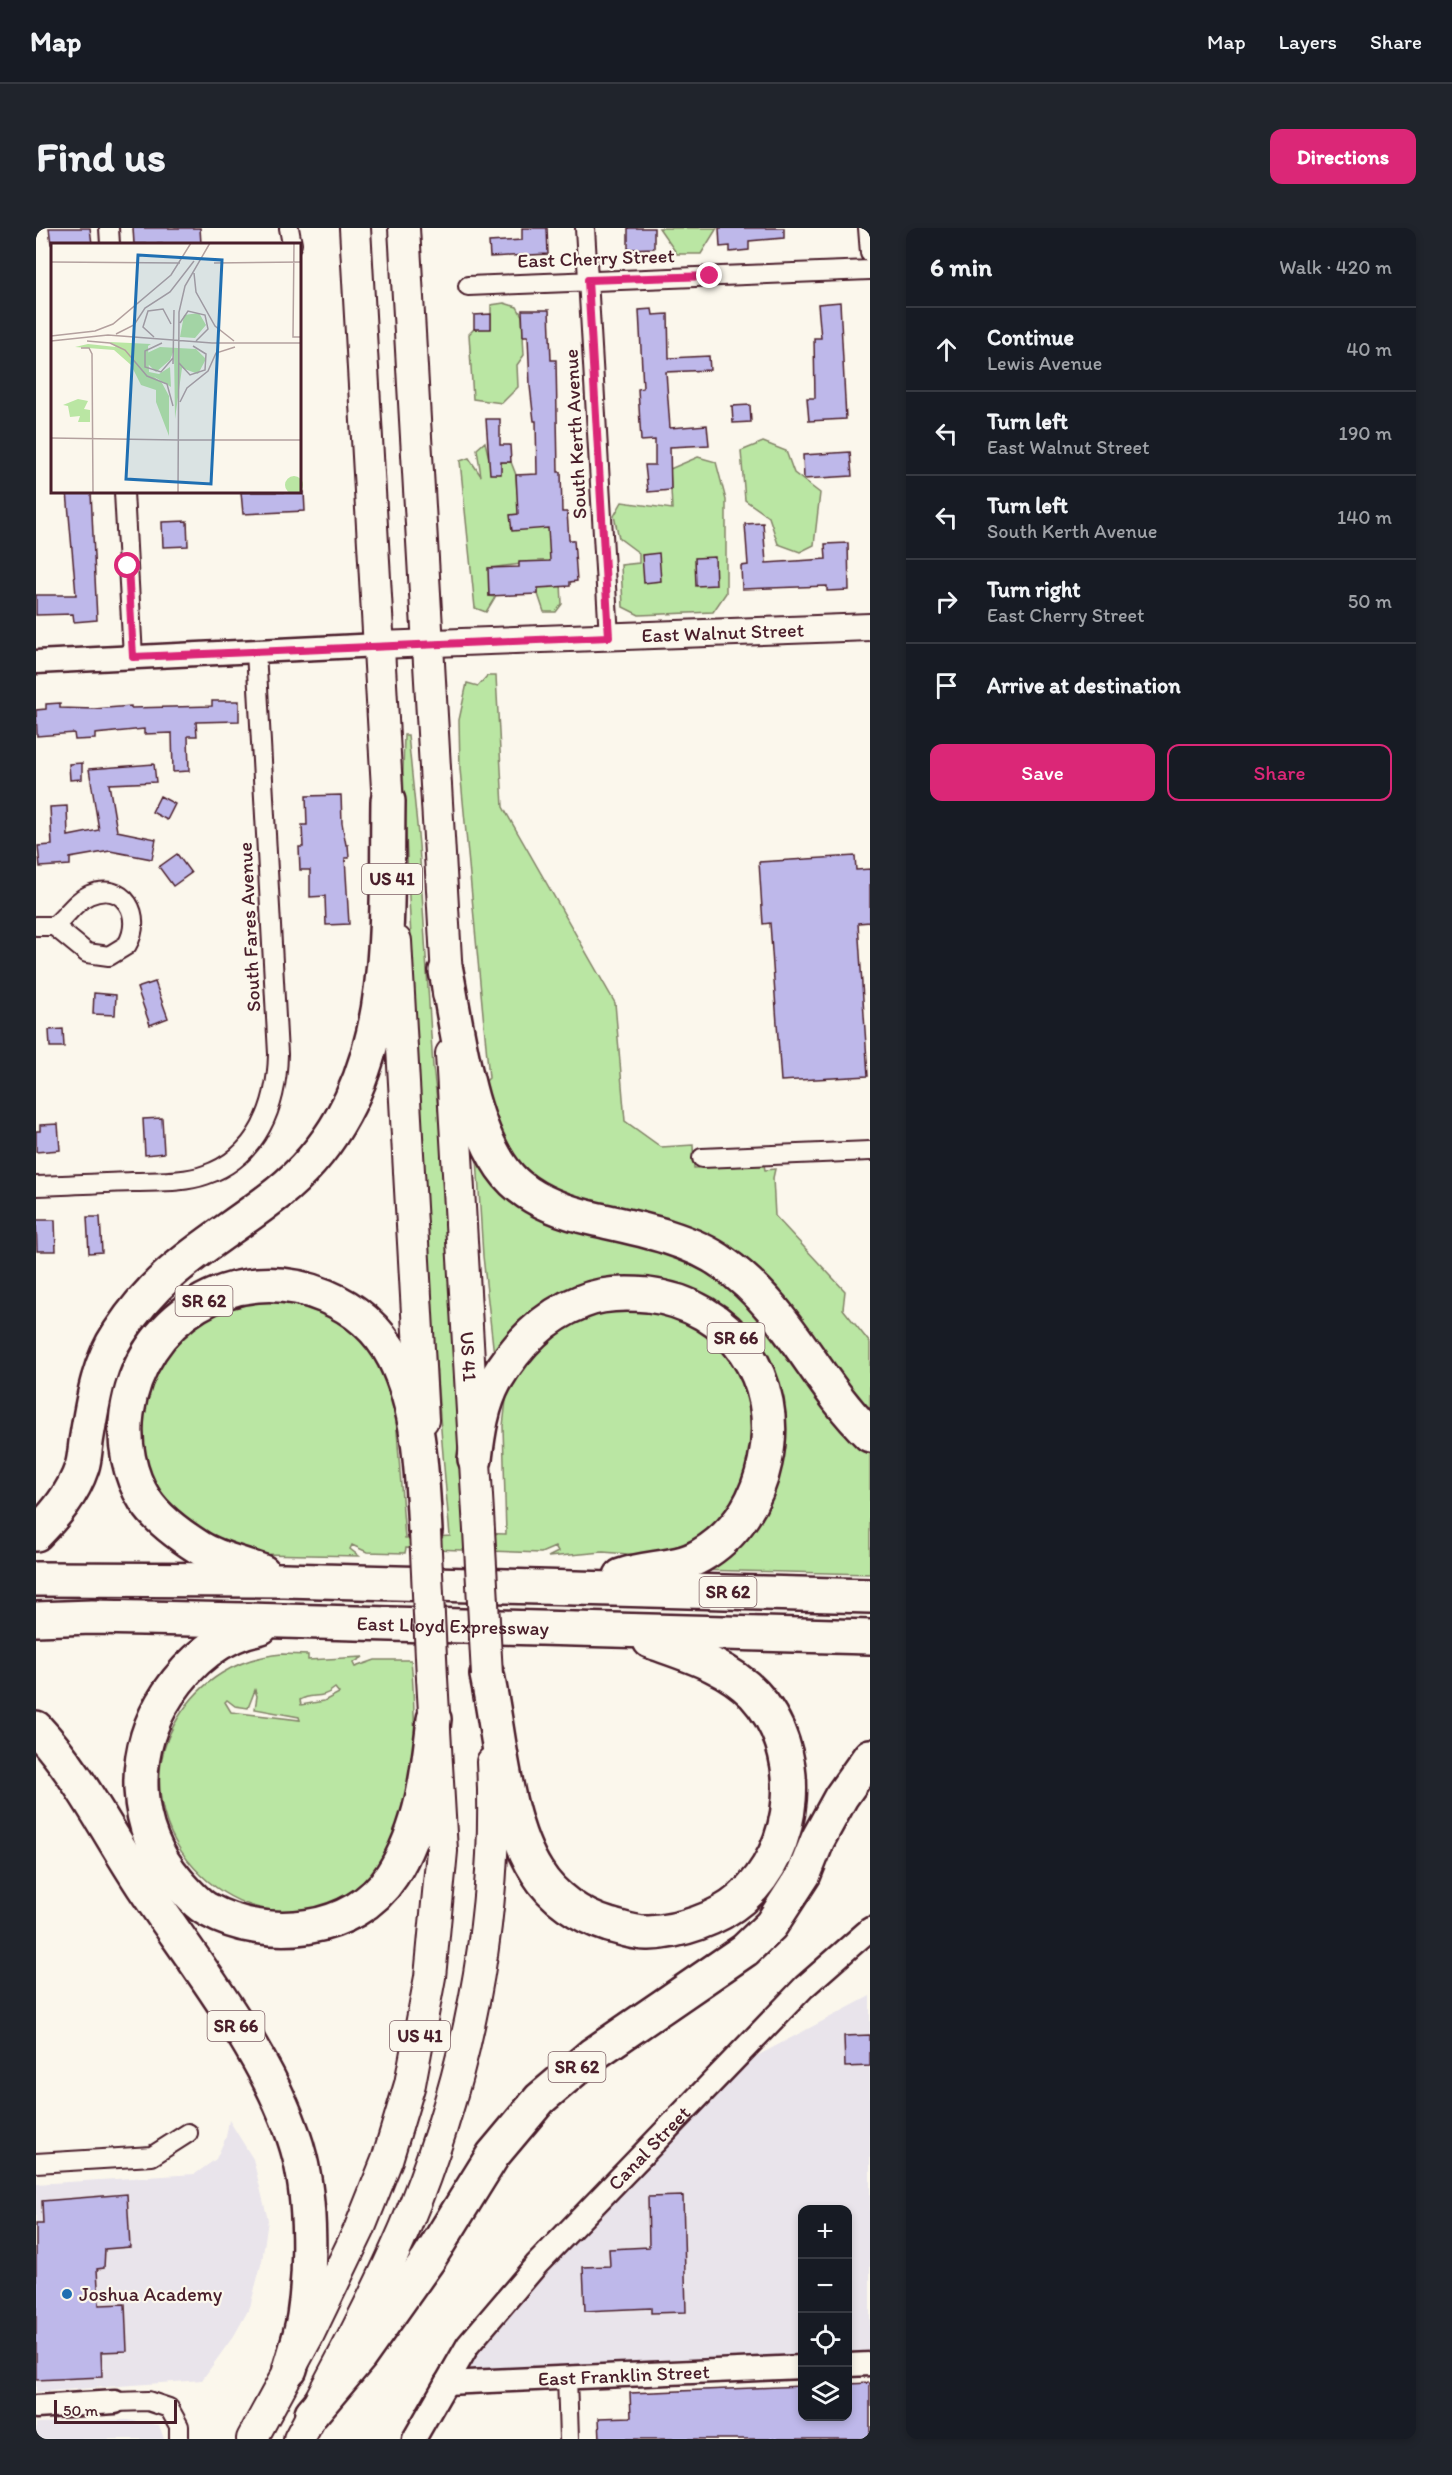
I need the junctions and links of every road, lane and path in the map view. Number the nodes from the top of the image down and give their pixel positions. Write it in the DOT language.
graph roads {
  1 [pos="109,228"];
  2 [pos="289,228"];
  3 [pos="355,228"];
  4 [pos="404,228"];
  5 [pos="585,228"];
  6 [pos="868,228"];
  7 [pos="110,243"];
  8 [pos="292,243"];
  9 [pos="870,253"];
  10 [pos="870,270"];
  11 [pos="588,280"];
  12 [pos="468,286"];
  13 [pos="124,494"];
  14 [pos="870,627"];
  15 [pos="609,637"];
  16 [pos="427,644"];
  17 [pos="379,645"];
  18 [pos="256,651"];
  19 [pos="133,657"];
  20 [pos="36,662"];
  21 [pos="388,801"];
  22 [pos="446,971"];
  23 [pos="870,1151"];
  24 [pos="702,1158"];
  25 [pos="36,1186"];
  26 [pos="870,1435"];
  27 [pos="475,1460"];
  28 [pos="425,1531"];
  29 [pos="36,1534"];
  30 [pos="36,1579"];
  31 [pos="284,1580"];
  32 [pos="586,1589"];
  33 [pos="870,1596"];
  34 [pos="36,1619"];
  35 [pos="290,1622"];
  36 [pos="625,1632"];
  37 [pos="870,1637"];
  38 [pos="487,1675"];
  39 [pos="434,1719"];
  40 [pos="36,1728"];
  41 [pos="870,1756"];
  42 [pos="870,1929"];
  43 [pos="188,2133"];
  44 [pos="36,2163"];
  45 [pos="870,2364"];
  46 [pos="852,2365"];
  47 [pos="798,2367"];
  48 [pos="290,2369"];
  49 [pos="567,2377"];
  50 [pos="446,2383"];
  51 [pos="115,2402"];
  52 [pos="36,2407"];
  53 [pos="305,2426"];
  54 [pos="179,2439"];
  55 [pos="252,2439"];
  56 [pos="414,2439"];
  57 [pos="570,2439"];
  1 -- 7 [label="street"];
  2 -- 8 [label="street"];
  3 -- 17 [label="highway, US 41"];
  4 -- 16 [label="highway, US 41"];
  5 -- 11 [label="street, South Kerth Avenue"];
  6 -- 9 [label="street"];
  10 -- 11 [label="street, East Cherry Street"];
  11 -- 12 [label="street, East Cherry Street"];
  11 -- 15 [label="street, South Kerth Avenue"];
  13 -- 19 [label="street"];
  14 -- 15 [label="main road, East Walnut Street"];
  15 -- 16 [label="main road, East Walnut Street"];
  16 -- 17 [label="main road, East Walnut Street"];
  16 -- 22 [label="highway, US 41 / US 41"];
  17 -- 18 [label="street, East Walnut Street"];
  17 -- 21 [label="highway, US 41"];
  18 -- 19 [label="street, East Walnut Street"];
  18 -- 25 [label="street, South Fares Avenue"];
  19 -- 20 [label="street, East Walnut Street"];
  21 -- 28 [label="highway, US 41"];
  21 -- 29 [label="highway"];
  22 -- 26 [label="highway"];
  22 -- 27 [label="highway, US 41 / US 41"];
  23 -- 24 [label="street"];
  27 -- 32 [label="highway, SR 66"];
  27 -- 38 [label="highway, US 41 / US 41, bridge"];
  28 -- 31 [label="highway, SR 62"];
  28 -- 39 [label="highway, US 41, bridge"];
  30 -- 31 [label="highway"];
  31 -- 32 [label="highway, SR 62"];
  32 -- 33 [label="highway, SR 62"];
  34 -- 35 [label="highway, East Lloyd Expressway"];
  35 -- 36 [label="highway, East Lloyd Expressway"];
  35 -- 39 [label="highway"];
  36 -- 37 [label="highway, East Lloyd Expressway"];
  36 -- 38 [label="highway"];
  38 -- 53 [label="highway, US 41"];
  39 -- 48 [label="highway, US 41"];
  40 -- 48 [label="highway, SR 66"];
  41 -- 53 [label="highway, SR 62"];
  42 -- 50 [label="street, Canal Street"];
  43 -- 44 [label="street"];
  45 -- 46 [label="street"];
  47 -- 49 [label="street, East Franklin Street"];
  48 -- 55 [label="highway, US 41"];
  49 -- 50 [label="street, East Franklin Street"];
  49 -- 57 [label="street"];
  50 -- 56 [label="street, Canal Street"];
  51 -- 52 [label="street"];
  51 -- 54 [label="street"];
}
